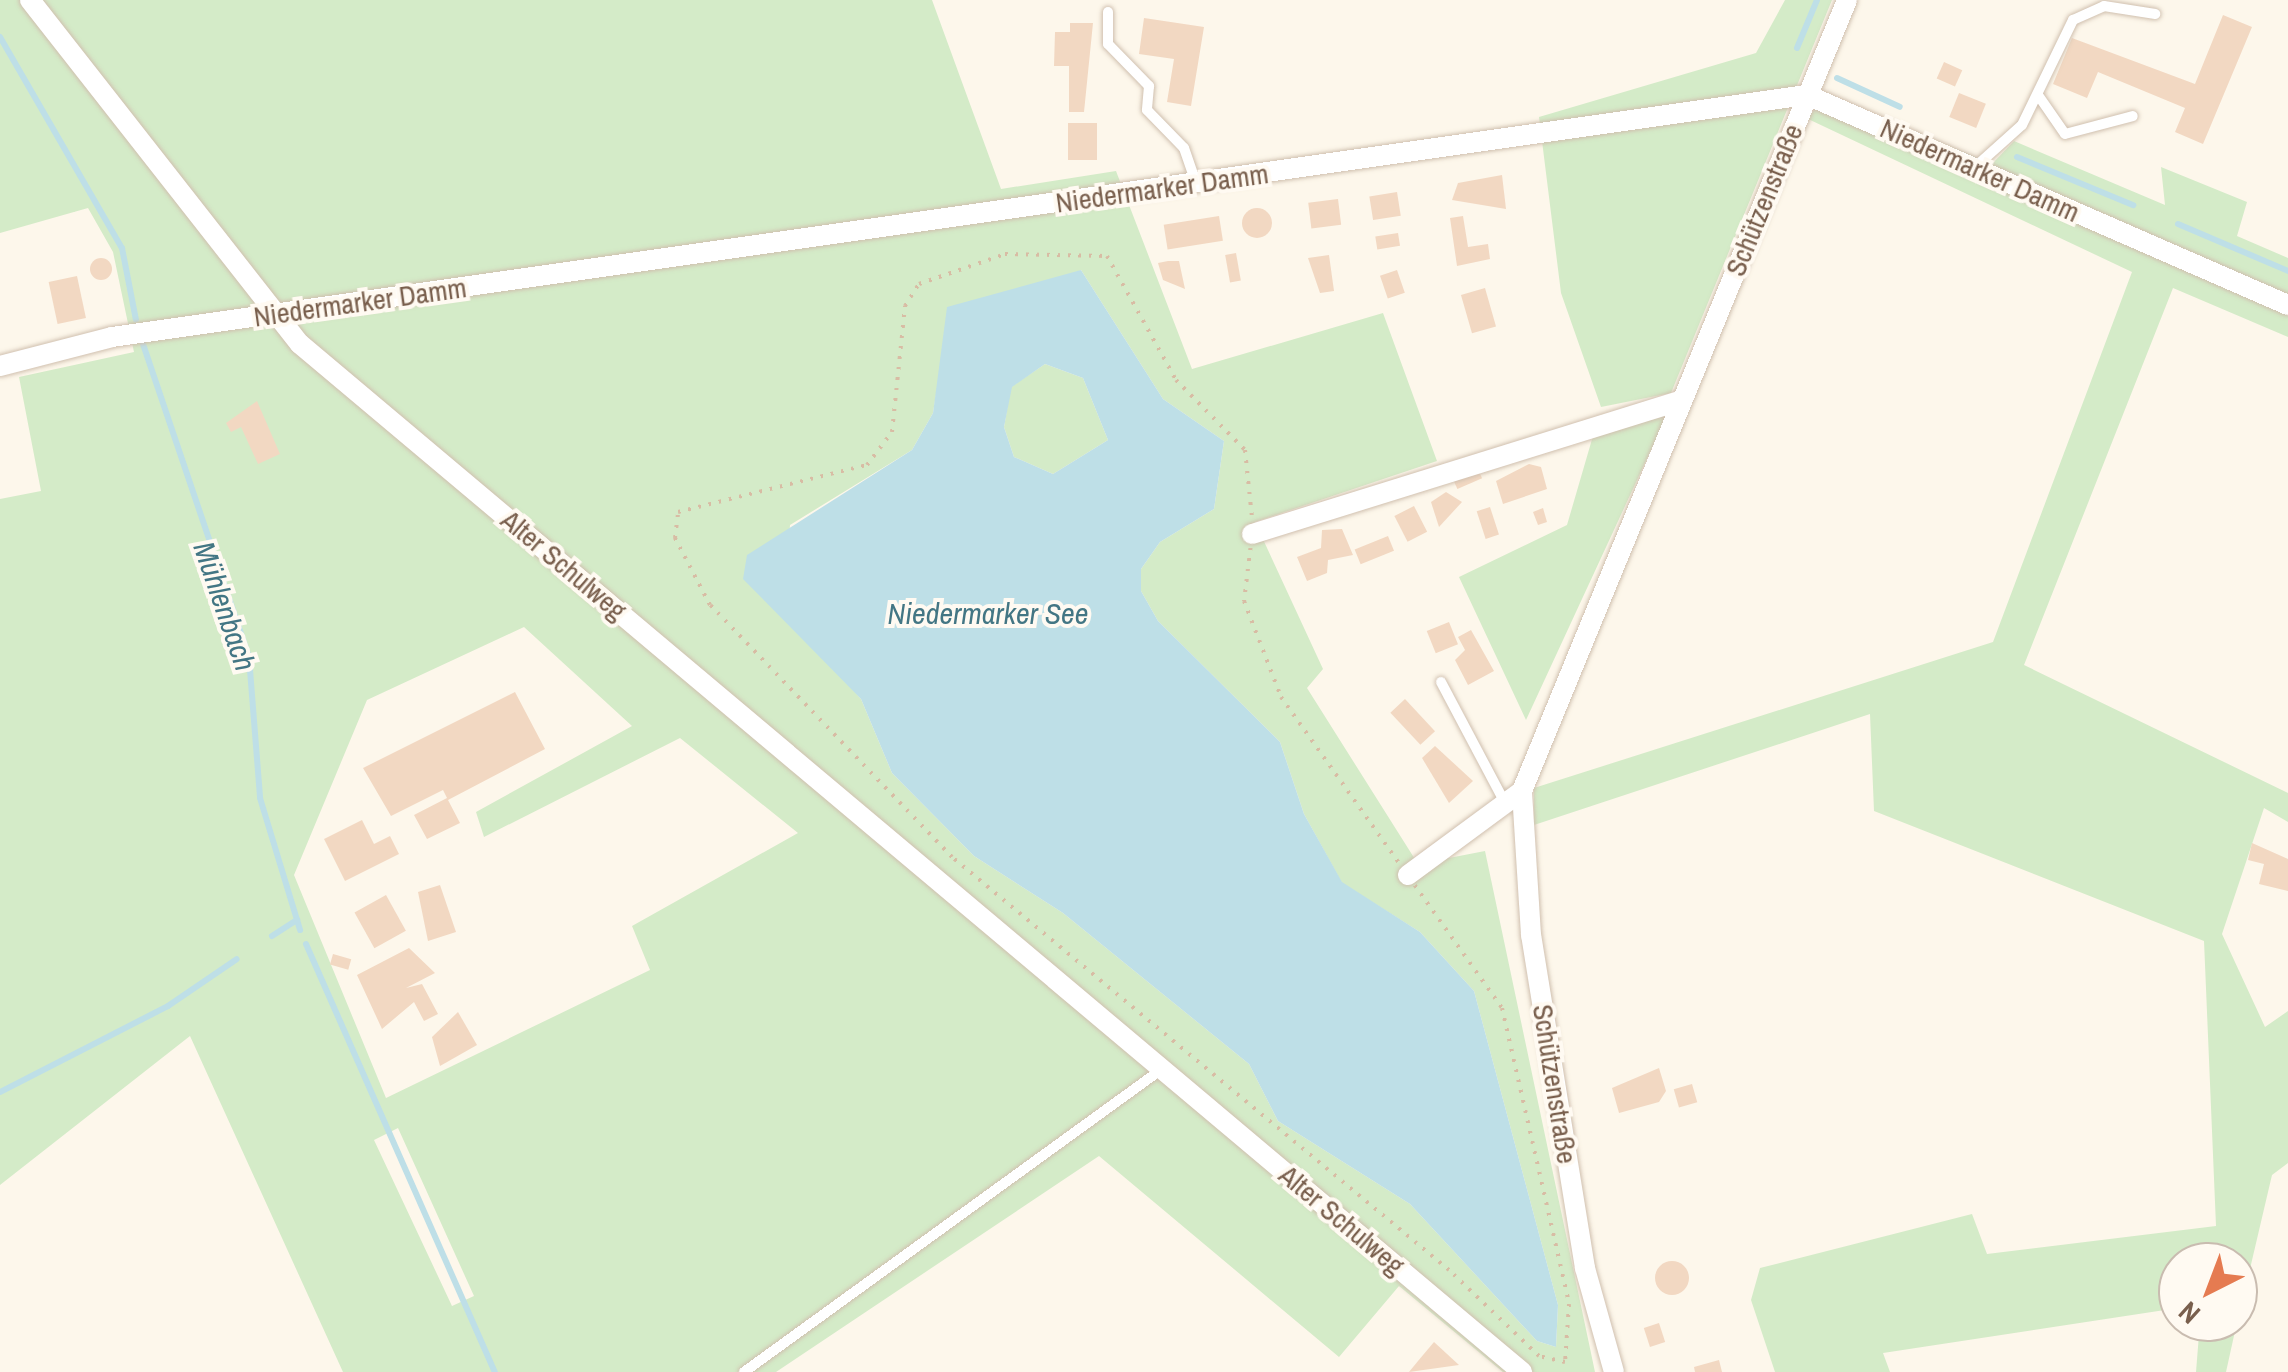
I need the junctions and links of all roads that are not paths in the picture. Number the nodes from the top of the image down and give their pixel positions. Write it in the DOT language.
graph roads {
  1 [pos="30,0"];
  2 [pos="1847,0"];
  3 [pos="1108,12"];
  4 [pos="2155,14"];
  5 [pos="1807,95"];
  6 [pos="2038,95"];
  7 [pos="2133,116"];
  8 [pos="1974,168"];
  9 [pos="1196,182"];
  10 [pos="2288,304"];
  11 [pos="274,314"];
  12 [pos="0,366"];
  13 [pos="1682,400"];
  14 [pos="1252,534"];
  15 [pos="1441,682"];
  16 [pos="1514,797"];
  17 [pos="1408,875"];
  18 [pos="1163,1068"];
  19 [pos="744,1372"];
  20 [pos="1522,1372"];
  21 [pos="1614,1372"];
  1 -- 11 [label="street, Alter Schulweg"];
  2 -- 5 [label="street, Schützenstraße"];
  3 -- 9 [label="lane"];
  4 -- 6 [label="lane"];
  5 -- 8 [label="street, Niedermarker Damm"];
  5 -- 9 [label="street, Niedermarker Damm"];
  5 -- 13 [label="street, Schützenstraße"];
  6 -- 7 [label="lane"];
  6 -- 8 [label="lane"];
  8 -- 10 [label="street, Niedermarker Damm"];
  9 -- 11 [label="street, Niedermarker Damm"];
  11 -- 12 [label="street, Niedermarker Damm"];
  11 -- 18 [label="street, Alter Schulweg"];
  13 -- 14 [label="street"];
  13 -- 16 [label="street, Schützenstraße"];
  15 -- 16 [label="lane"];
  16 -- 17 [label="street"];
  16 -- 21 [label="street, Schützenstraße"];
  18 -- 19 [label="lane"];
  18 -- 20 [label="street, Alter Schulweg"];
}
